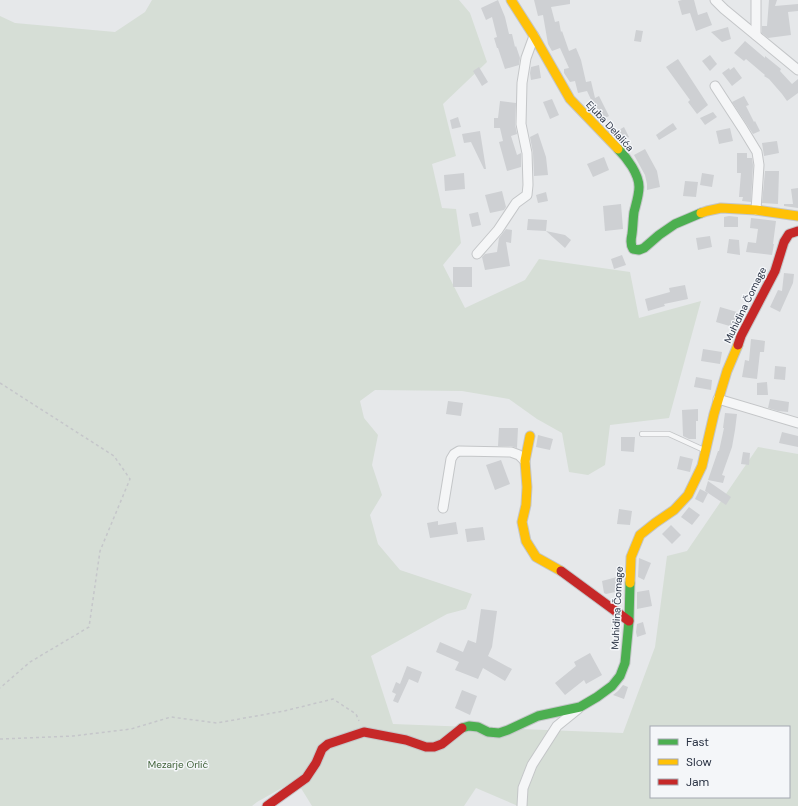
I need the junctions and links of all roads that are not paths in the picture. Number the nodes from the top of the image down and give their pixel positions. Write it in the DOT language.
graph roads {
  1 [pos="511,0"];
  2 [pos="715,0"];
  3 [pos="756,0"];
  4 [pos="756,35"];
  5 [pos="534,36"];
  6 [pos="798,70"];
  7 [pos="715,86"];
  8 [pos="756,210"];
  9 [pos="798,216"];
  10 [pos="798,231"];
  11 [pos="477,254"];
  12 [pos="718,399"];
  13 [pos="798,423"];
  14 [pos="642,434"];
  15 [pos="530,436"];
  16 [pos="706,450"];
  17 [pos="525,461"];
  18 [pos="443,508"];
  19 [pos="629,621"];
  20 [pos="580,706"];
  21 [pos="267,806"];
  22 [pos="522,806"];
  1 -- 5 [label="street, Ejuba Delalića"];
  2 -- 4 [label="street"];
  3 -- 4 [label="street"];
  4 -- 6 [label="street"];
  5 -- 8 [label="street, Ejuba Delalića"];
  5 -- 11 [label="street"];
  7 -- 8 [label="street"];
  8 -- 9 [label="street, Ejuba Delalića"];
  10 -- 12 [label="street, Muhidina Čomage"];
  12 -- 13 [label="street"];
  12 -- 16 [label="street, Muhidina Čomage"];
  14 -- 16 [label="lane"];
  15 -- 17 [label="street"];
  16 -- 19 [label="street, Muhidina Čomage"];
  17 -- 18 [label="street"];
  17 -- 19 [label="street"];
  19 -- 20 [label="street, Muhidina Čomage"];
  20 -- 21 [label="street, Muhidina Čomage"];
  20 -- 22 [label="street"];
}
